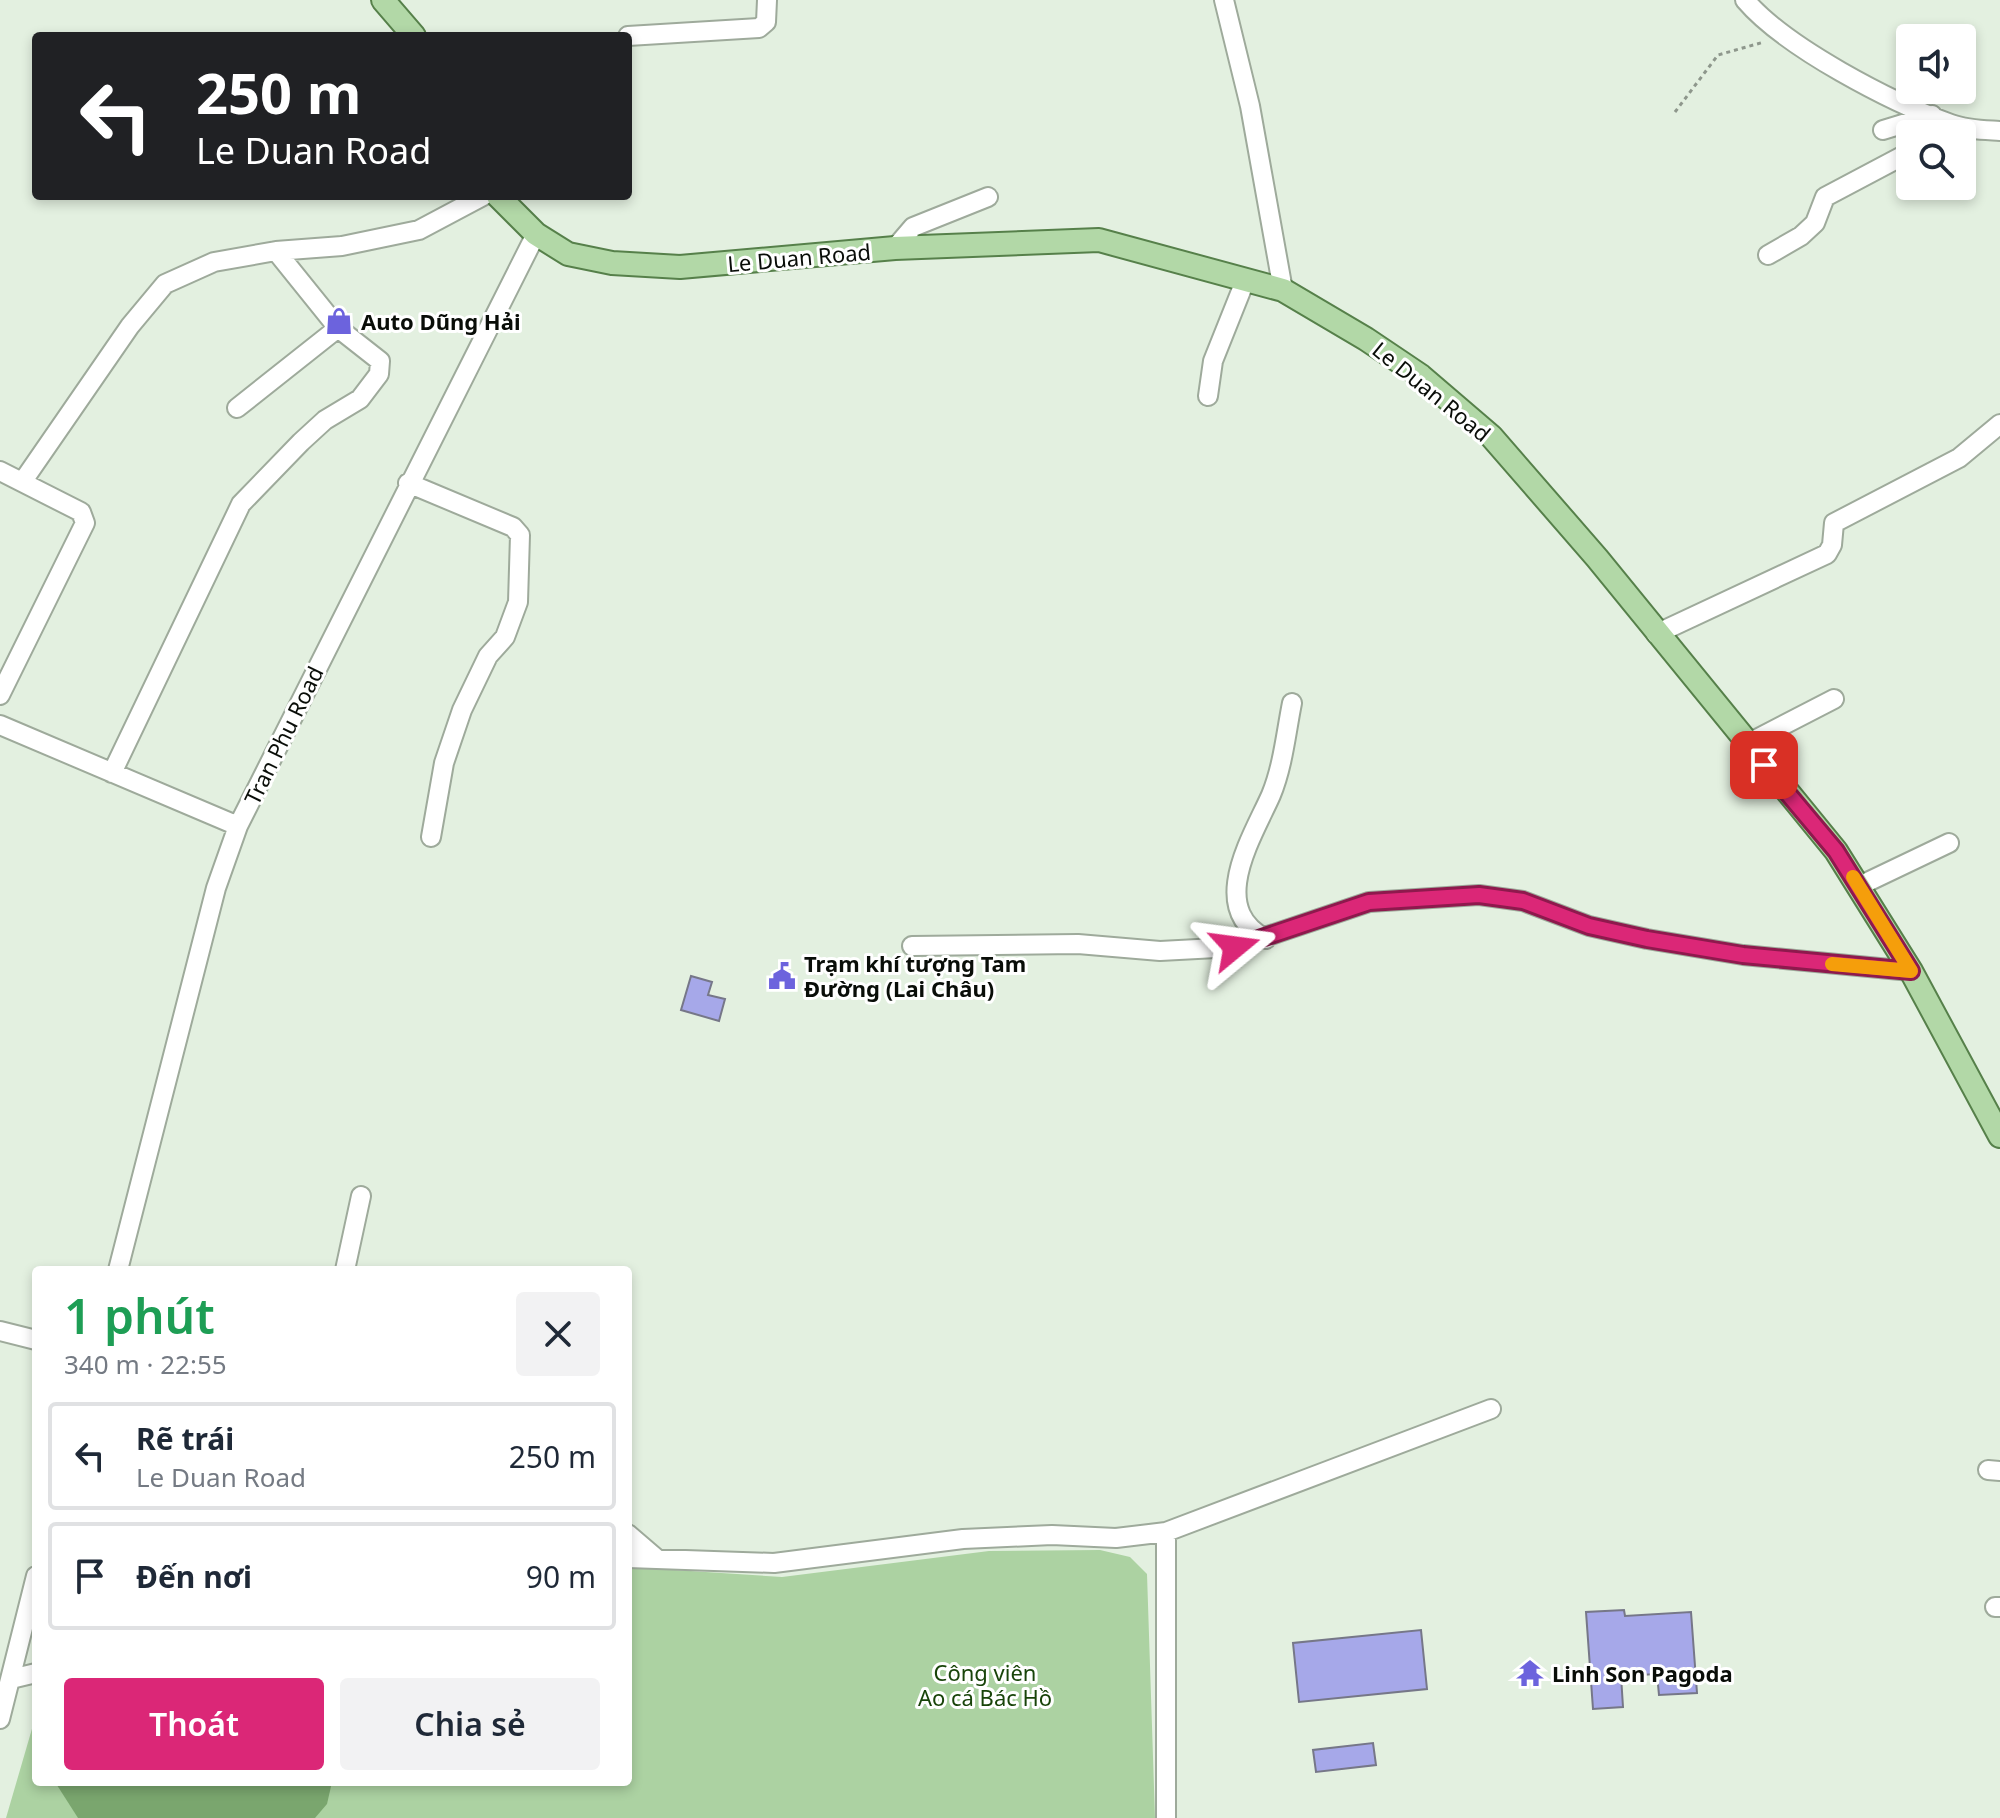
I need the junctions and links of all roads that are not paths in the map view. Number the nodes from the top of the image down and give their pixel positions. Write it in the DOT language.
graph roads {
  1 [pos="383,0"];
  2 [pos="767,0"];
  3 [pos="1745,0"];
  4 [pos="1225,1"];
  5 [pos="411,32"];
  6 [pos="632,36"];
  7 [pos="1932,115"];
  8 [pos="1942,120"];
  9 [pos="1883,130"];
  10 [pos="2000,131"];
  11 [pos="1976,132"];
  12 [pos="1896,159"];
  13 [pos="988,197"];
  14 [pos="475,200"];
  15 [pos="502,200"];
  16 [pos="536,234"];
  17 [pos="895,248"];
  18 [pos="276,251"];
  19 [pos="1768,255"];
  20 [pos="1245,281"];
  21 [pos="1283,290"];
  22 [pos="338,328"];
  23 [pos="1208,396"];
  24 [pos="237,408"];
  25 [pos="2000,424"];
  26 [pos="0,471"];
  27 [pos="23,481"];
  28 [pos="408,483"];
  29 [pos="1656,634"];
  30 [pos="0,695"];
  31 [pos="1834,699"];
  32 [pos="1292,703"];
  33 [pos="0,725"];
  34 [pos="1747,744"];
  35 [pos="112,773"];
  36 [pos="238,826"];
  37 [pos="431,837"];
  38 [pos="1949,843"];
  39 [pos="1859,886"];
  40 [pos="1266,939"];
  41 [pos="912,946"];
  42 [pos="1911,971"];
  43 [pos="2000,1136"];
  44 [pos="361,1196"];
  45 [pos="119,1266"];
  46 [pos="346,1266"];
  47 [pos="0,1331"];
  48 [pos="32,1339"];
  49 [pos="1491,1409"];
  50 [pos="1166,1532"];
  51 [pos="632,1537"];
  52 [pos="632,1558"];
  53 [pos="656,1558"];
  54 [pos="32,1592"];
  55 [pos="32,1674"];
  56 [pos="11,1679"];
  57 [pos="0,1719"];
  58 [pos="1166,1818"];
  1 -- 5 [label="main road"];
  2 -- 6 [label="street"];
  3 -- 7 [label="street"];
  4 -- 21 [label="street"];
  7 -- 8 [label="street"];
  7 -- 9 [label="street"];
  10 -- 11 [label="street"];
  12 -- 19 [label="street"];
  13 -- 17 [label="street"];
  14 -- 18 [label="street"];
  15 -- 16 [label="main road, Le Duan Road"];
  16 -- 17 [label="main road, Le Duan Road"];
  16 -- 28 [label="street, Tran Phu Road"];
  17 -- 20 [label="main road, Le Duan Road"];
  18 -- 22 [label="street"];
  18 -- 27 [label="street"];
  20 -- 21 [label="main road, Le Duan Road"];
  20 -- 23 [label="street"];
  21 -- 29 [label="main road, Le Duan Road"];
  22 -- 24 [label="street"];
  22 -- 35 [label="street"];
  25 -- 29 [label="street"];
  26 -- 27 [label="street"];
  27 -- 30 [label="street"];
  28 -- 36 [label="street, Tran Phu Road"];
  28 -- 37 [label="street"];
  29 -- 34 [label="main road, Le Duan Road"];
  31 -- 34 [label="street"];
  32 -- 40 [label="street"];
  33 -- 35 [label="street"];
  34 -- 39 [label="main road, Le Duan Road"];
  35 -- 36 [label="street"];
  36 -- 45 [label="street, Tran Phu Road"];
  38 -- 39 [label="street"];
  39 -- 42 [label="main road, Le Duan Road"];
  40 -- 41 [label="street"];
  40 -- 42 [label="street"];
  42 -- 43 [label="main road, Le Duan Road"];
  44 -- 46 [label="street"];
  47 -- 48 [label="street"];
  49 -- 50 [label="street"];
  50 -- 53 [label="street"];
  50 -- 58 [label="street"];
  51 -- 53 [label="street"];
  52 -- 53 [label="street"];
  54 -- 56 [label="street"];
  55 -- 56 [label="street"];
  56 -- 57 [label="street"];
}
